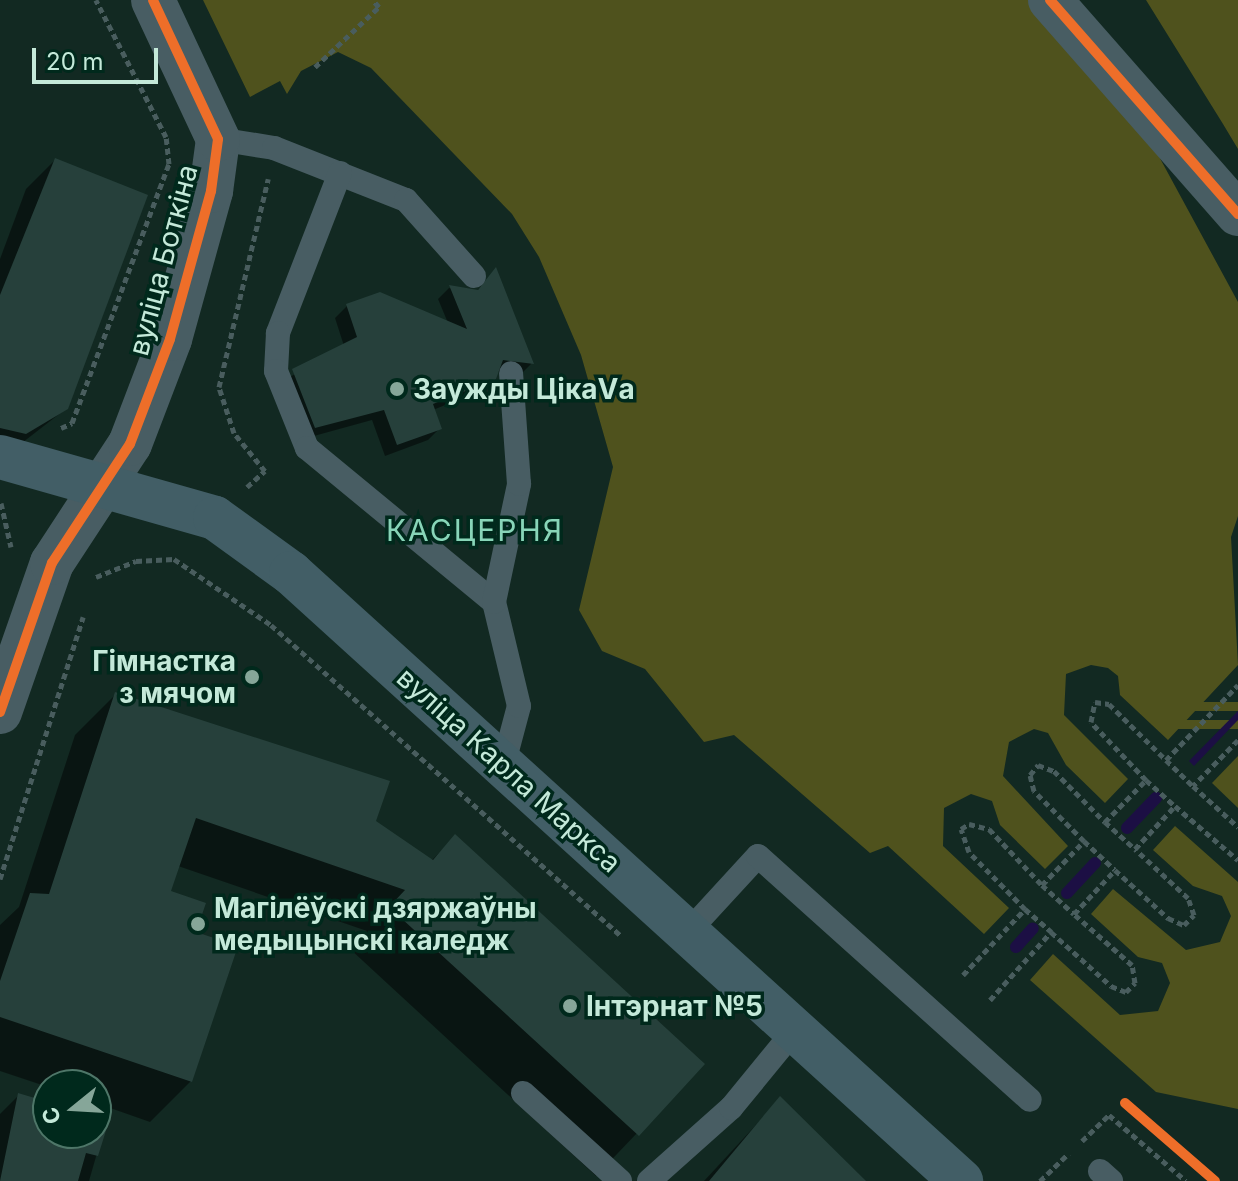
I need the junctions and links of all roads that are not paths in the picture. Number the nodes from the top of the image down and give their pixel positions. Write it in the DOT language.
graph roads {
  1 [pos="153,0"];
  2 [pos="1050,0"];
  3 [pos="218,139"];
  4 [pos="340,173"];
  5 [pos="1238,214"];
  6 [pos="474,276"];
  7 [pos="511,373"];
  8 [pos="0,457"];
  9 [pos="99,486"];
  10 [pos="494,602"];
  11 [pos="0,712"];
  12 [pos="503,766"];
  13 [pos="688,932"];
  14 [pos="794,1031"];
  15 [pos="523,1093"];
  16 [pos="1030,1100"];
  17 [pos="620,1181"];
  18 [pos="649,1181"];
  19 [pos="961,1181"];
  1 -- 3 [label="street, вуліца Боткіна"];
  2 -- 5 [label="street"];
  3 -- 4 [label="lane"];
  3 -- 9 [label="street, вуліца Боткіна"];
  4 -- 6 [label="lane"];
  4 -- 10 [label="lane"];
  7 -- 10 [label="lane"];
  8 -- 9 [label="main road, вуліца Карла Маркса"];
  9 -- 11 [label="street, вуліца Боткіна"];
  9 -- 12 [label="main road, вуліца Карла Маркса"];
  10 -- 12 [label="lane"];
  12 -- 13 [label="main road, вуліца Карла Маркса"];
  13 -- 14 [label="main road, вуліца Карла Маркса"];
  13 -- 16 [label="lane"];
  14 -- 18 [label="lane"];
  14 -- 19 [label="main road, вуліца Карла Маркса"];
  15 -- 17 [label="lane"];
}
